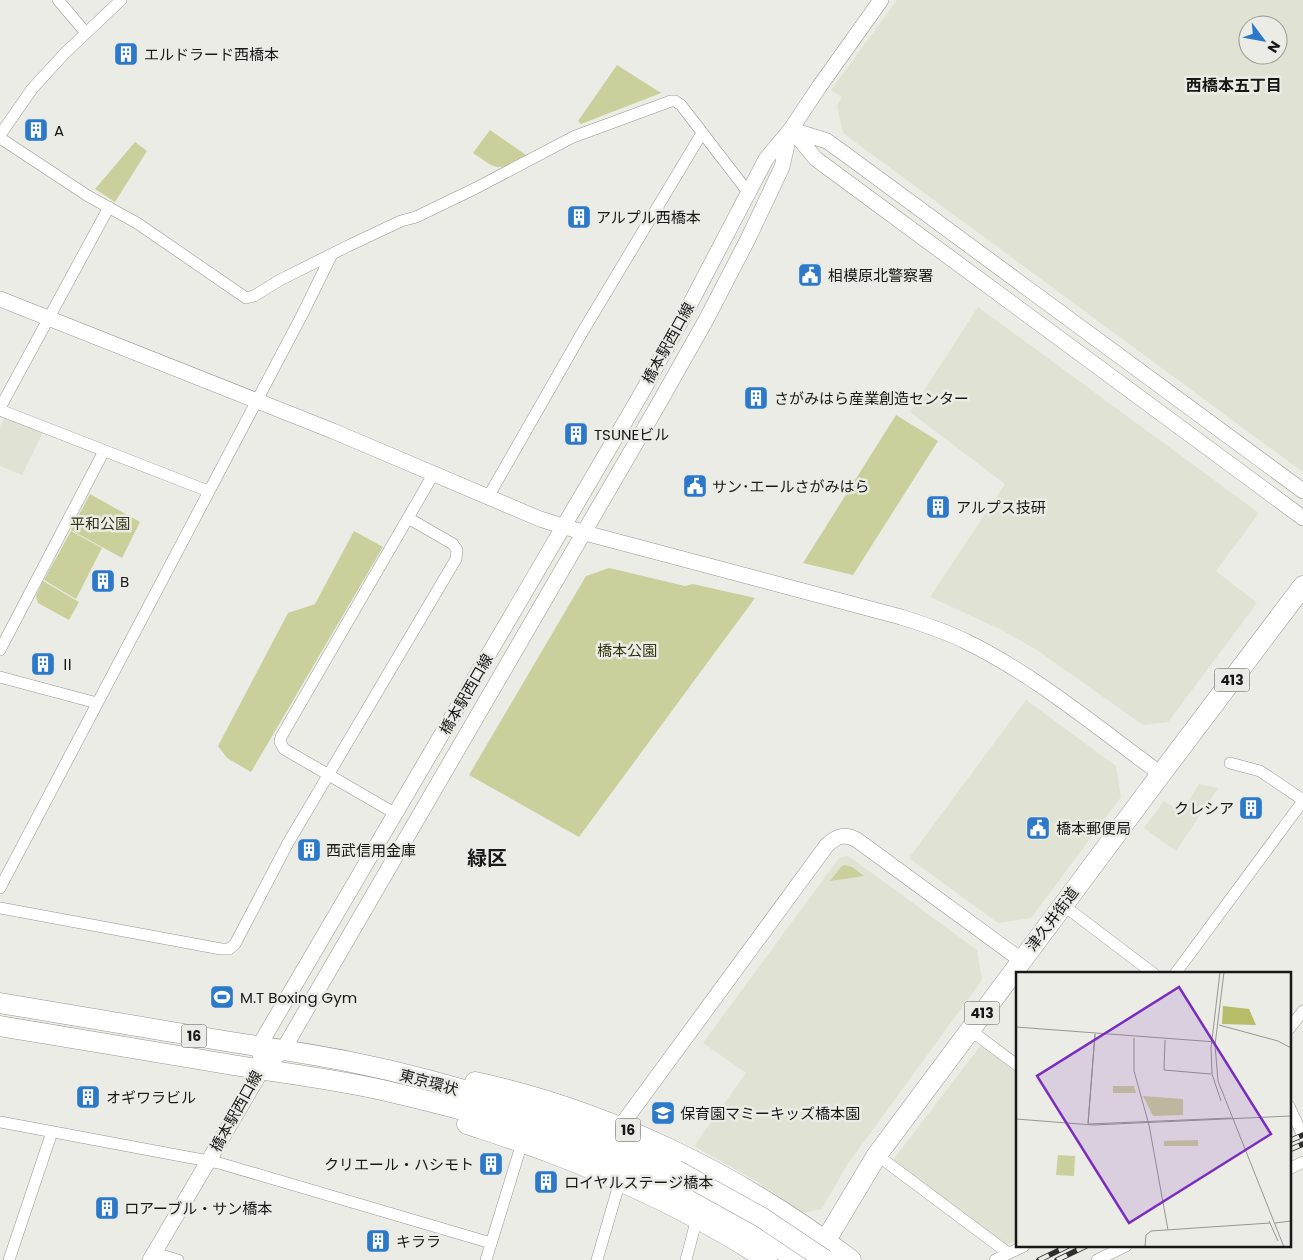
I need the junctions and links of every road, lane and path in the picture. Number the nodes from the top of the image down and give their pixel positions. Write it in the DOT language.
graph roads {
  1 [pos="58,0"];
  2 [pos="121,0"];
  3 [pos="881,0"];
  4 [pos="86,33"];
  5 [pos="791,129"];
  6 [pos="702,133"];
  7 [pos="0,136"];
  8 [pos="748,192"];
  9 [pos="109,207"];
  10 [pos="332,254"];
  11 [pos="0,299"];
  12 [pos="49,318"];
  13 [pos="256,400"];
  14 [pos="0,409"];
  15 [pos="104,451"];
  16 [pos="434,473"];
  17 [pos="1303,491"];
  18 [pos="208,492"];
  19 [pos="488,497"];
  20 [pos="408,518"];
  21 [pos="1303,518"];
  22 [pos="564,527"];
  23 [pos="585,533"];
  24 [pos="1301,593"];
  25 [pos="0,650"];
  26 [pos="0,677"];
  27 [pos="97,703"];
  28 [pos="1230,763"];
  29 [pos="1161,774"];
  30 [pos="329,775"];
  31 [pos="1303,801"];
  32 [pos="396,814"];
  33 [pos="0,888"];
  34 [pos="1063,904"];
  35 [pos="0,908"];
  36 [pos="1022,960"];
  37 [pos="1151,972"];
  38 [pos="1176,972"];
  39 [pos="0,1003"];
  40 [pos="1303,1011"];
  41 [pos="0,1026"];
  42 [pos="1290,1028"];
  43 [pos="970,1030"];
  44 [pos="259,1046"];
  45 [pos="283,1050"];
  46 [pos="1016,1064"];
  47 [pos="262,1070"];
  48 [pos="409,1076"];
  49 [pos="442,1106"];
  50 [pos="1296,1117"];
  51 [pos="0,1122"];
  52 [pos="620,1127"];
  53 [pos="52,1132"];
  54 [pos="1303,1136"];
  55 [pos="522,1143"];
  56 [pos="877,1155"];
  57 [pos="208,1161"];
  58 [pos="1303,1162"];
  59 [pos="1290,1168"];
  60 [pos="673,1178"];
  61 [pos="620,1181"];
  62 [pos="697,1218"];
  63 [pos="491,1243"];
  64 [pos="1019,1248"];
  65 [pos="1122,1248"];
  66 [pos="825,1251"];
  67 [pos="1008,1253"];
  68 [pos="152,1257"];
  69 [pos="8,1260"];
  70 [pos="178,1260"];
  71 [pos="486,1260"];
  72 [pos="597,1260"];
  73 [pos="686,1260"];
  74 [pos="767,1260"];
  75 [pos="796,1260"];
  76 [pos="814,1260"];
  77 [pos="851,1260"];
  78 [pos="995,1260"];
  79 [pos="1097,1260"];
  1 -- 4 [label="street"];
  2 -- 4 [label="street"];
  3 -- 5 [label="street, 橋本駅西口線"];
  4 -- 7 [label="street"];
  5 -- 8 [label="street, 橋本駅西口線"];
  5 -- 17 [label="street"];
  5 -- 21 [label="street"];
  5 -- 23 [label="street, 橋本駅西口線"];
  6 -- 8 [label="street"];
  6 -- 10 [label="street"];
  6 -- 19 [label="street"];
  7 -- 9 [label="street"];
  8 -- 22 [label="street, 橋本駅西口線"];
  9 -- 10 [label="street"];
  9 -- 12 [label="street"];
  10 -- 13 [label="street"];
  11 -- 12 [label="street"];
  12 -- 13 [label="street"];
  12 -- 14 [label="street"];
  13 -- 16 [label="street"];
  13 -- 18 [label="street"];
  14 -- 15 [label="street"];
  15 -- 18 [label="street"];
  15 -- 25 [label="street"];
  16 -- 19 [label="street"];
  16 -- 20 [label="street"];
  18 -- 27 [label="street"];
  19 -- 22 [label="street"];
  20 -- 30 [label="street"];
  20 -- 30 [label="street"];
  22 -- 23 [label="street"];
  22 -- 32 [label="street, 橋本駅西口線"];
  23 -- 29 [label="street"];
  23 -- 45 [label="street, 橋本駅西口線"];
  24 -- 29 [label="highway, 津久井街道 / 413"];
  26 -- 27 [label="street"];
  27 -- 33 [label="street"];
  28 -- 31 [label="street"];
  29 -- 34 [label="highway, 津久井街道 / 413"];
  30 -- 32 [label="street"];
  30 -- 35 [label="street"];
  31 -- 38 [label="street"];
  32 -- 44 [label="street, 橋本駅西口線"];
  34 -- 36 [label="highway, 津久井街道 / 413"];
  34 -- 37 [label="street"];
  36 -- 43 [label="highway, 津久井街道 / 413"];
  36 -- 52 [label="street"];
  39 -- 44 [label="highway, 東京環状 / 16"];
  40 -- 42 [label="street"];
  41 -- 47 [label="highway, 東京環状 / 16"];
  43 -- 46 [label="street"];
  43 -- 56 [label="highway, 津久井街道 / 413"];
  44 -- 45 [label="highway, 東京環状 / 16"];
  44 -- 47 [label="street, 橋本駅西口線"];
  45 -- 47 [label="street, 橋本駅西口線"];
  45 -- 48 [label="highway, 東京環状 / 16"];
  47 -- 49 [label="highway, 東京環状 / 16"];
  47 -- 57 [label="street, 橋本駅西口線"];
  48 -- 52 [label="highway, 16"];
  48 -- 60 [label="highway, 東京環状 / 16"];
  49 -- 55 [label="highway, 16"];
  49 -- 60 [label="highway, 東京環状 / 16"];
  50 -- 54 [label="street"];
  51 -- 53 [label="street"];
  52 -- 66 [label="highway, 16"];
  53 -- 57 [label="street"];
  53 -- 69 [label="street"];
  55 -- 61 [label="highway, 16"];
  55 -- 63 [label="street"];
  56 -- 66 [label="highway, 津久井街道 / 413"];
  56 -- 67 [label="street"];
  57 -- 63 [label="street"];
  57 -- 68 [label="street, 橋本駅西口線"];
  58 -- 59 [label="street"];
  60 -- 66 [label="highway, 東京環状 / 16, bridge"];
  60 -- 75 [label="highway, 東京環状 / 16"];
  61 -- 62 [label="highway, 16"];
  61 -- 72 [label="street"];
  62 -- 73 [label="street"];
  62 -- 74 [label="highway, 16"];
  63 -- 71 [label="street"];
  64 -- 67 [label="street"];
  65 -- 79 [label="street"];
  66 -- 76 [label="highway, 津久井街道 / 413"];
  66 -- 77 [label="highway, 16"];
  67 -- 78 [label="street"];
  68 -- 70 [label="street"];
}
